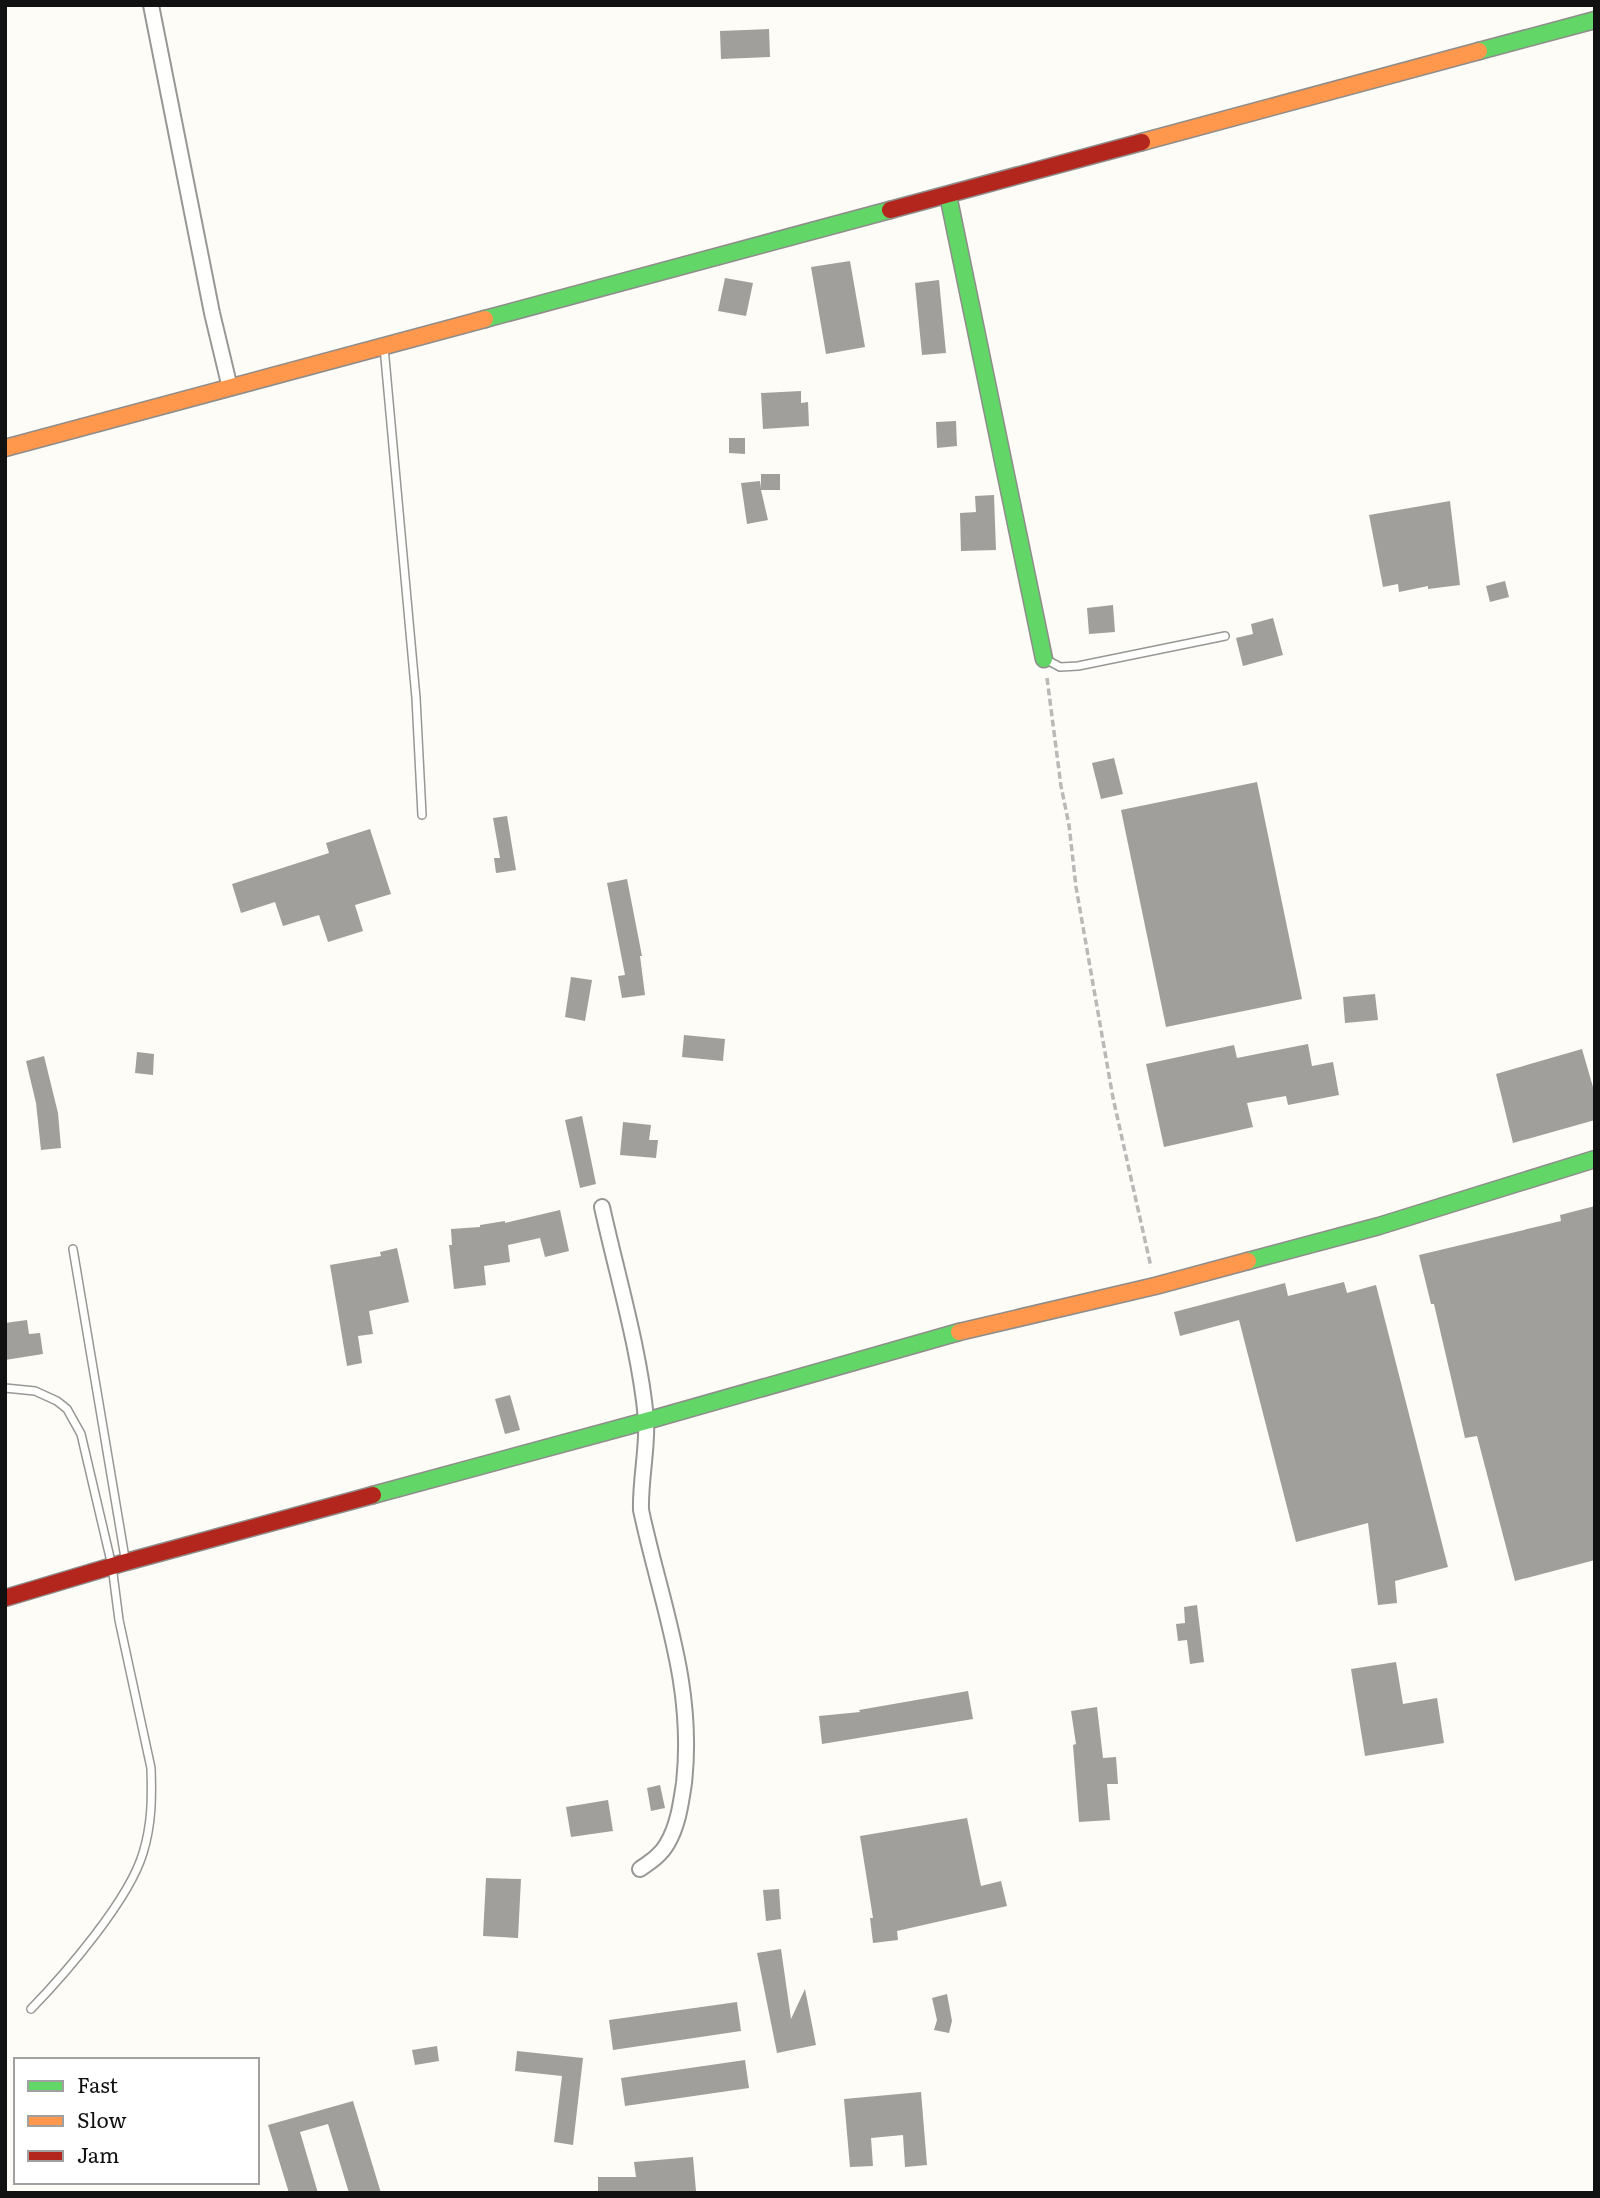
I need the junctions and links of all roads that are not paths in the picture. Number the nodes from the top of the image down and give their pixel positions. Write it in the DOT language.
graph roads {
  1 [pos="151,5"];
  2 [pos="1595,20"];
  3 [pos="948,195"];
  4 [pos="384,346"];
  5 [pos="230,387"];
  6 [pos="5,448"];
  7 [pos="1224,636"];
  8 [pos="1044,659"];
  9 [pos="422,815"];
  10 [pos="1595,1159"];
  11 [pos="602,1208"];
  12 [pos="73,1249"];
  13 [pos="5,1388"];
  14 [pos="646,1421"];
  15 [pos="119,1564"];
  16 [pos="5,1598"];
  17 [pos="640,1870"];
  18 [pos="31,2009"];
  1 -- 5 [label="street"];
  2 -- 3 [label="street"];
  3 -- 4 [label="street"];
  3 -- 8 [label="street"];
  4 -- 5 [label="street"];
  4 -- 9 [label="lane"];
  5 -- 6 [label="street"];
  7 -- 8 [label="lane"];
  10 -- 14 [label="street"];
  11 -- 14 [label="street"];
  12 -- 15 [label="lane"];
  13 -- 15 [label="lane"];
  14 -- 15 [label="street"];
  14 -- 17 [label="street"];
  15 -- 16 [label="street"];
  15 -- 18 [label="lane"];
}
